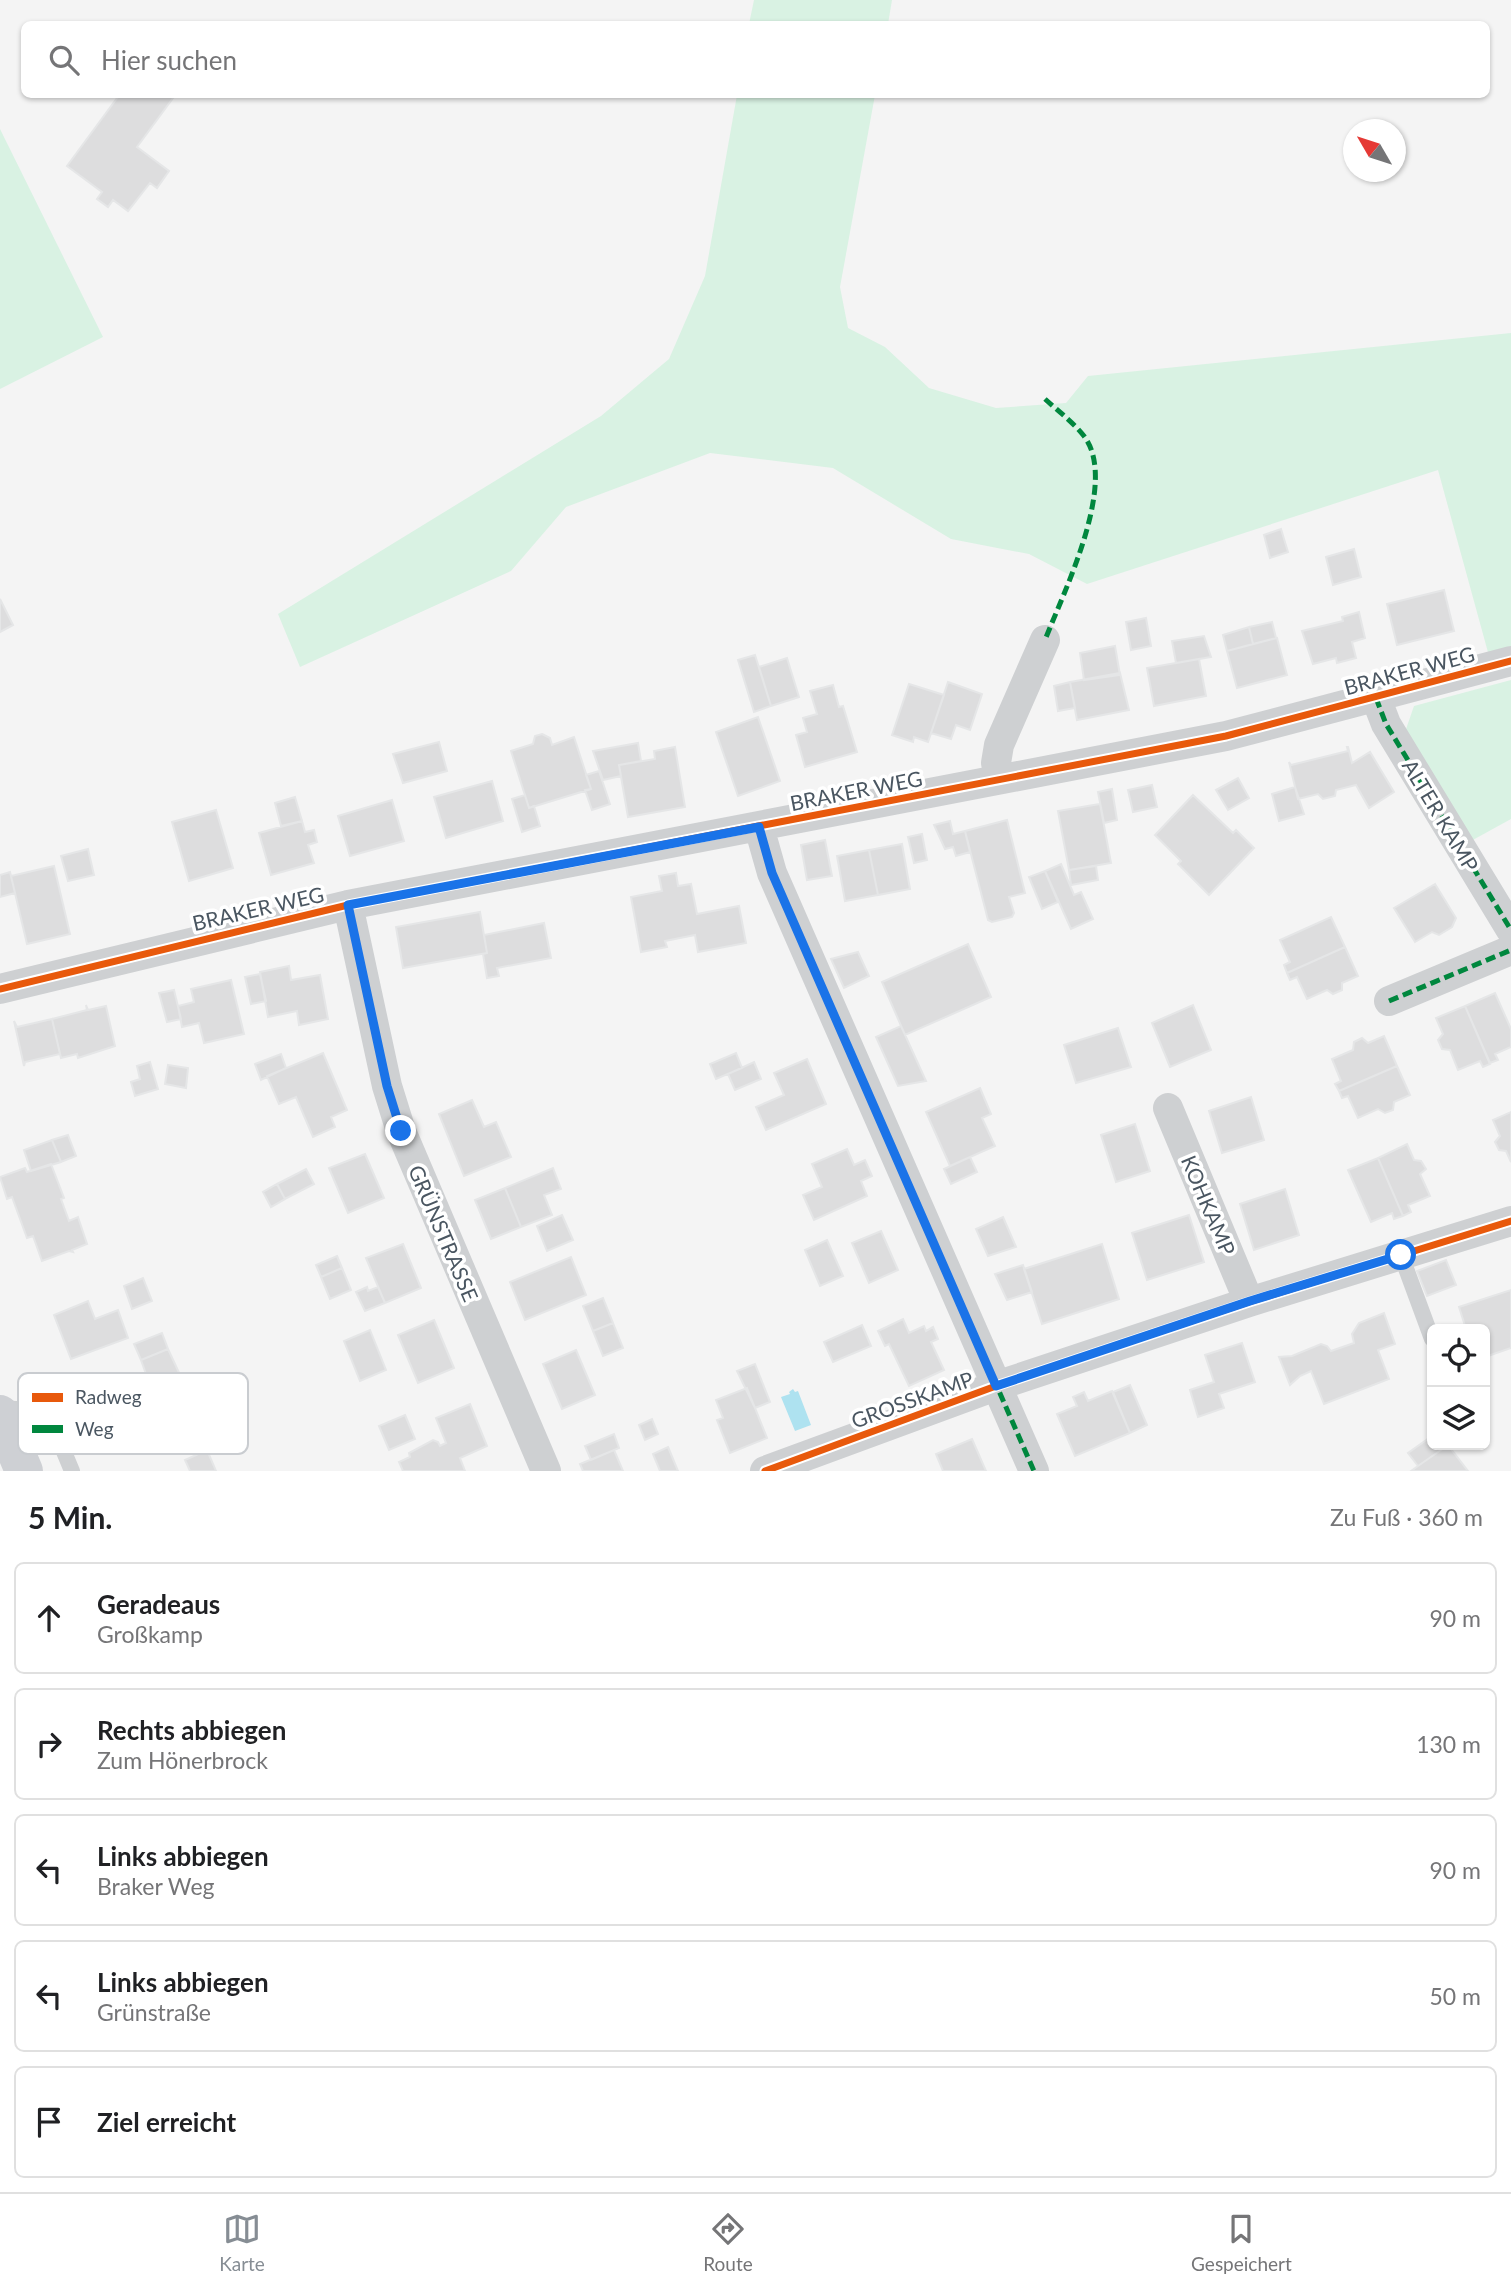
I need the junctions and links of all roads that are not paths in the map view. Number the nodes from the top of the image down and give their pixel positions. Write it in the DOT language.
graph roads {
  1 [pos="1045,640"];
  2 [pos="1511,661"];
  3 [pos="1376,698"];
  4 [pos="1000,779"];
  5 [pos="759,827"];
  6 [pos="348,905"];
  7 [pos="1511,930"];
  8 [pos="1511,950"];
  9 [pos="0,989"];
  10 [pos="1390,1001"];
  11 [pos="1168,1108"];
  12 [pos="1511,1221"];
  13 [pos="1401,1255"];
  14 [pos="1250,1301"];
  15 [pos="1427,1325"];
  16 [pos="996,1386"];
  17 [pos="0,1408"];
  18 [pos="18,1409"];
  19 [pos="0,1413"];
  20 [pos="65,1454"];
  21 [pos="24,1471"];
  22 [pos="72,1471"];
  23 [pos="546,1471"];
  24 [pos="765,1471"];
  25 [pos="1034,1471"];
  1 -- 4 [label="street"];
  2 -- 3 [label="street, BRAKER WEG"];
  3 -- 4 [label="street, BRAKER WEG"];
  3 -- 7 [label="street, ALTER KAMP"];
  4 -- 5 [label="street, BRAKER WEG"];
  5 -- 6 [label="street, BRAKER WEG"];
  5 -- 16 [label="street"];
  6 -- 9 [label="street, BRAKER WEG"];
  6 -- 23 [label="street, GRÜNSTRASSE"];
  8 -- 10 [label="street"];
  11 -- 14 [label="street, KOHKAMP"];
  12 -- 13 [label="street, GROSSKAMP"];
  13 -- 14 [label="street, GROSSKAMP"];
  13 -- 15 [label="lane"];
  14 -- 16 [label="street, GROSSKAMP"];
  16 -- 24 [label="street, GROSSKAMP"];
  16 -- 25 [label="street"];
  17 -- 18 [label="lane"];
  19 -- 21 [label="main road"];
  20 -- 22 [label="lane"];
}
